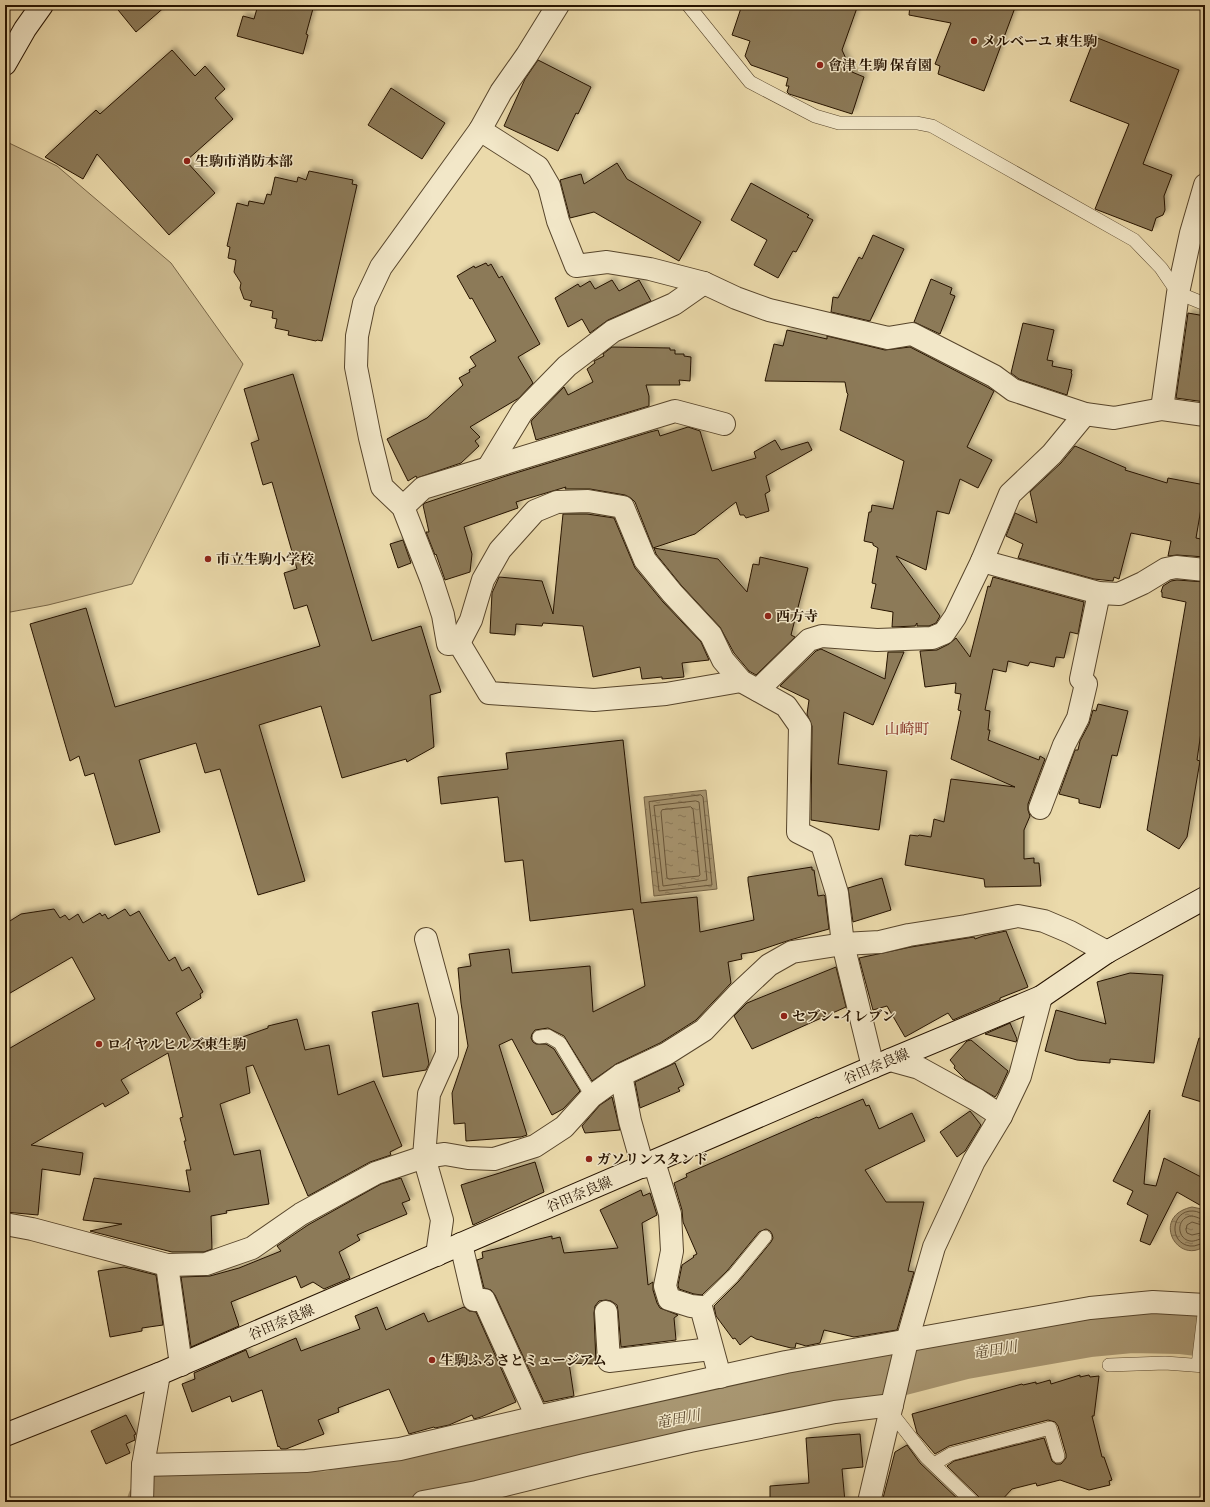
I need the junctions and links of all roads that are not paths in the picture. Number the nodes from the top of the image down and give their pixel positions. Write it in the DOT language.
graph roads {
  1 [pos="42,5"];
  2 [pos="558,5"];
  3 [pos="688,5"];
  4 [pos="5,64"];
  5 [pos="480,130"];
  6 [pos="1205,185"];
  7 [pos="704,283"];
  8 [pos="1178,293"];
  9 [pos="1205,304"];
  10 [pos="1162,409"];
  11 [pos="1085,414"];
  12 [pos="1205,415"];
  13 [pos="724,424"];
  14 [pos="488,468"];
  15 [pos="403,507"];
  16 [pos="982,561"];
  17 [pos="1205,570"];
  18 [pos="1099,593"];
  19 [pos="459,643"];
  20 [pos="749,685"];
  21 [pos="1040,808"];
  22 [pos="1205,898"];
  23 [pos="426,938"];
  24 [pos="843,944"];
  25 [pos="1107,952"];
  26 [pos="1041,997"];
  27 [pos="539,1037"];
  28 [pos="882,1064"];
  29 [pos="621,1075"];
  30 [pos="592,1096"];
  31 [pos="1001,1116"];
  32 [pos="424,1157"];
  33 [pos="649,1164"];
  34 [pos="5,1224"];
  35 [pos="765,1238"];
  36 [pos="461,1244"];
  37 [pos="437,1255"];
  38 [pos="167,1265"];
  39 [pos="1205,1306"];
  40 [pos="701,1308"];
  41 [pos="606,1312"];
  42 [pos="906,1345"];
  43 [pos="711,1349"];
  44 [pos="180,1364"];
  45 [pos="1109,1365"];
  46 [pos="1202,1365"];
  47 [pos="159,1374"];
  48 [pos="720,1377"];
  49 [pos="892,1402"];
  50 [pos="537,1417"];
  51 [pos="5,1435"];
  52 [pos="1058,1456"];
  53 [pos="934,1464"];
  54 [pos="143,1471"];
  55 [pos="142,1502"];
  56 [pos="423,1502"];
  57 [pos="869,1502"];
  58 [pos="973,1502"];
  1 -- 4 [label="street"];
  2 -- 5 [label="street"];
  3 -- 8 [label="lane"];
  5 -- 7 [label="street"];
  5 -- 15 [label="street"];
  6 -- 8 [label="street"];
  7 -- 11 [label="street"];
  7 -- 14 [label="street"];
  8 -- 9 [label="lane"];
  8 -- 10 [label="street"];
  10 -- 11 [label="street"];
  10 -- 12 [label="street"];
  11 -- 16 [label="street"];
  13 -- 14 [label="street"];
  14 -- 15 [label="street"];
  15 -- 19 [label="street"];
  16 -- 18 [label="street"];
  16 -- 20 [label="street"];
  17 -- 18 [label="street"];
  18 -- 21 [label="street"];
  19 -- 20 [label="street"];
  19 -- 20 [label="street"];
  20 -- 24 [label="street"];
  22 -- 25 [label="street, 谷田奈良線"];
  23 -- 32 [label="street"];
  24 -- 25 [label="street"];
  24 -- 28 [label="street"];
  24 -- 29 [label="street"];
  25 -- 26 [label="street, 谷田奈良線"];
  26 -- 28 [label="street, 谷田奈良線"];
  26 -- 31 [label="street"];
  27 -- 30 [label="lane"];
  28 -- 31 [label="street"];
  28 -- 33 [label="street, 谷田奈良線"];
  29 -- 30 [label="street"];
  29 -- 33 [label="street"];
  30 -- 32 [label="street"];
  31 -- 42 [label="street"];
  32 -- 37 [label="street"];
  32 -- 38 [label="street"];
  33 -- 36 [label="street, 谷田奈良線"];
  33 -- 40 [label="street"];
  34 -- 38 [label="street"];
  35 -- 40 [label="lane"];
  36 -- 37 [label="street, 谷田奈良線"];
  36 -- 50 [label="street"];
  37 -- 44 [label="street, 谷田奈良線"];
  38 -- 44 [label="street"];
  39 -- 42 [label="street"];
  39 -- 46 [label="lane"];
  40 -- 43 [label="street"];
  41 -- 43 [label="street"];
  42 -- 48 [label="street"];
  42 -- 49 [label="street"];
  43 -- 48 [label="street"];
  44 -- 47 [label="street, 谷田奈良線"];
  45 -- 46 [label="lane"];
  47 -- 51 [label="street, 谷田奈良線"];
  47 -- 54 [label="street"];
  48 -- 50 [label="street"];
  49 -- 53 [label="lane"];
  49 -- 56 [label="street"];
  49 -- 57 [label="street"];
  50 -- 54 [label="street"];
  52 -- 53 [label="lane"];
  53 -- 58 [label="lane"];
  54 -- 55 [label="street"];
}
